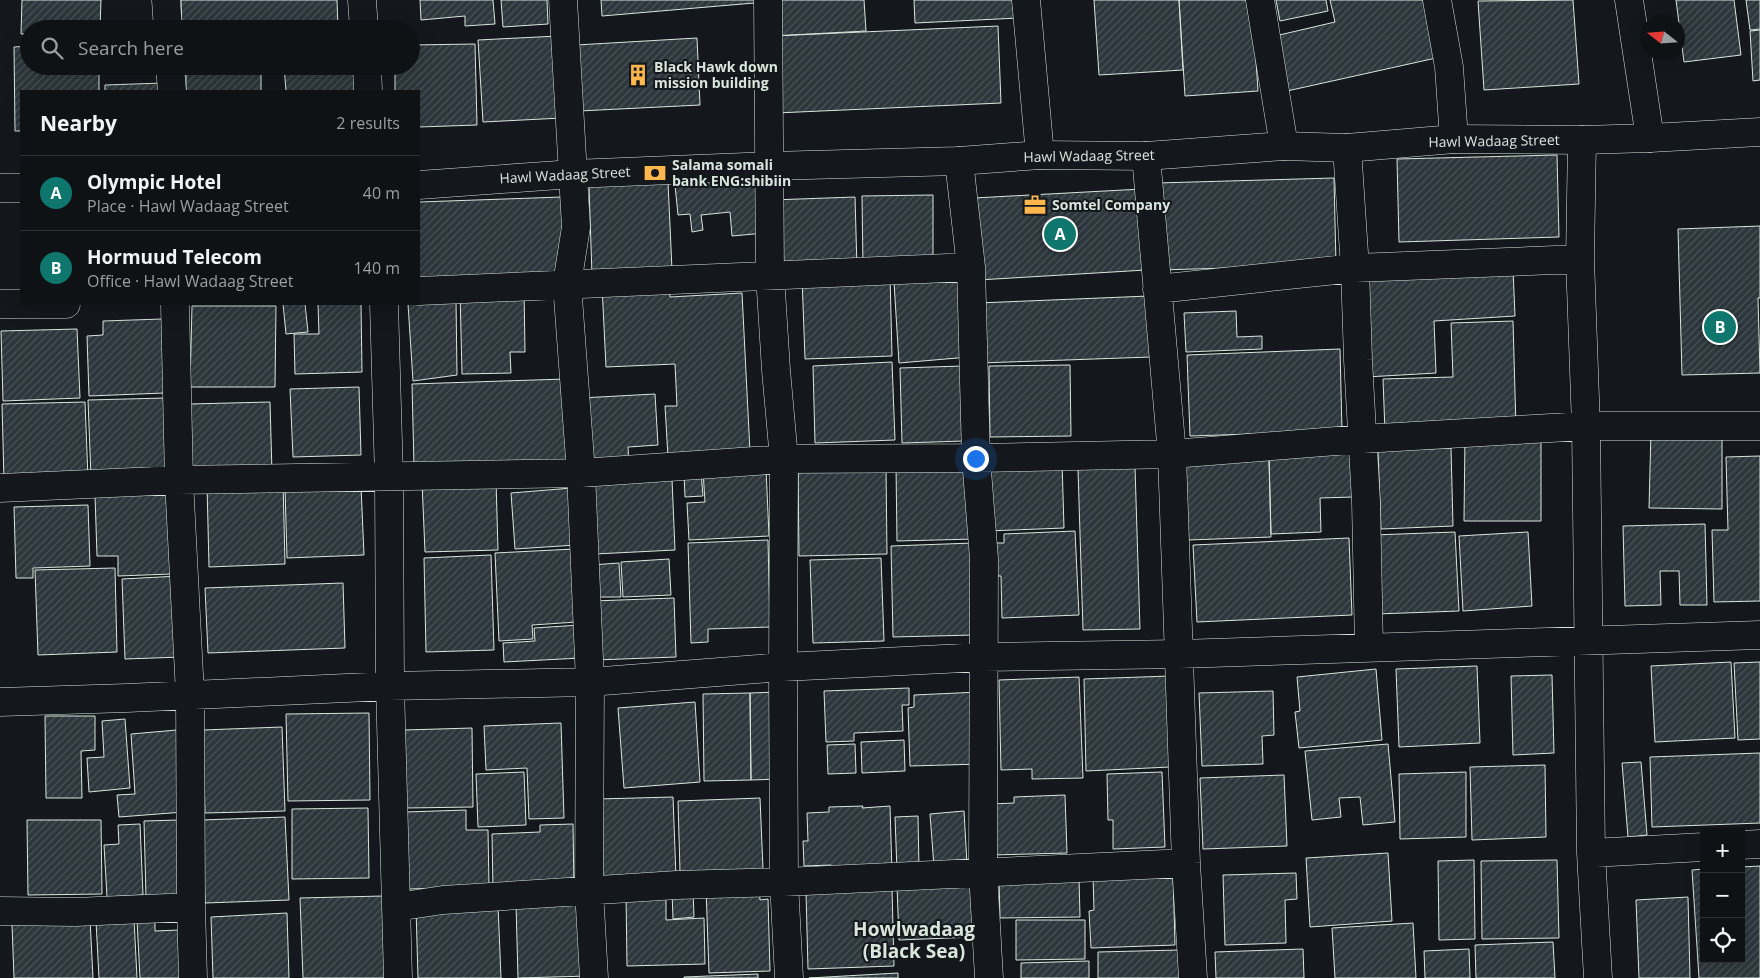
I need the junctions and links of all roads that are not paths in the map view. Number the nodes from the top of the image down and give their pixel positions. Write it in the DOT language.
graph roads {
  1 [pos="166,0"];
  2 [pos="362,0"];
  3 [pos="563,0"];
  4 [pos="768,0"];
  5 [pos="1026,0"];
  6 [pos="1260,0"];
  7 [pos="1437,0"];
  8 [pos="1629,0"];
  9 [pos="167,20"];
  10 [pos="363,20"];
  11 [pos="171,75"];
  12 [pos="367,75"];
  13 [pos="172,90"];
  14 [pos="368,90"];
  15 [pos="1760,132"];
  16 [pos="1454,138"];
  17 [pos="1650,138"];
  18 [pos="1582,140"];
  19 [pos="1284,146"];
  20 [pos="1347,148"];
  21 [pos="1040,155"];
  22 [pos="1146,156"];
  23 [pos="959,160"];
  24 [pos="770,166"];
  25 [pos="573,174"];
  26 [pos="420,185"];
  27 [pos="0,188"];
  28 [pos="20,188"];
  29 [pos="1580,259"];
  30 [pos="971,267"];
  31 [pos="1355,268"];
  32 [pos="770,275"];
  33 [pos="568,284"];
  34 [pos="1157,288"];
  35 [pos="420,291"];
  36 [pos="0,304"];
  37 [pos="20,304"];
  38 [pos="175,305"];
  39 [pos="384,305"];
  40 [pos="1586,426"];
  41 [pos="1760,426"];
  42 [pos="1362,439"];
  43 [pos="1172,454"];
  44 [pos="976,458"];
  45 [pos="784,459"];
  46 [pos="580,473"];
  47 [pos="388,477"];
  48 [pos="180,480"];
  49 [pos="0,488"];
  50 [pos="1760,635"];
  51 [pos="1589,640"];
  52 [pos="1369,647"];
  53 [pos="1180,654"];
  54 [pos="984,657"];
  55 [pos="783,667"];
  56 [pos="590,682"];
  57 [pos="390,686"];
  58 [pos="190,694"];
  59 [pos="0,702"];
  60 [pos="1760,844"];
  61 [pos="1745,845"];
  62 [pos="1700,847"];
  63 [pos="1591,853"];
  64 [pos="1186,863"];
  65 [pos="983,872"];
  66 [pos="784,882"];
  67 [pos="589,890"];
  68 [pos="396,907"];
  69 [pos="190,908"];
  70 [pos="0,911"];
  71 [pos="193,978"];
  72 [pos="398,978"];
  73 [pos="594,978"];
  74 [pos="789,978"];
  75 [pos="989,978"];
  76 [pos="1193,978"];
  77 [pos="1598,978"];
  1 -- 9 [label="street"];
  2 -- 10 [label="street"];
  3 -- 25 [label="street"];
  4 -- 24 [label="street"];
  5 -- 21 [label="street"];
  6 -- 19 [label="street"];
  7 -- 16 [label="street"];
  8 -- 17 [label="street"];
  11 -- 13 [label="street"];
  12 -- 14 [label="street"];
  15 -- 17 [label="street, Hawl Wadaag Street"];
  16 -- 18 [label="street, Hawl Wadaag Street"];
  16 -- 20 [label="street, Hawl Wadaag Street"];
  17 -- 18 [label="street, Hawl Wadaag Street"];
  18 -- 29 [label="street"];
  19 -- 20 [label="street, Hawl Wadaag Street"];
  19 -- 22 [label="street, Hawl Wadaag Street"];
  20 -- 31 [label="street"];
  21 -- 22 [label="street, Hawl Wadaag Street"];
  21 -- 23 [label="street, Hawl Wadaag Street"];
  22 -- 34 [label="street"];
  23 -- 24 [label="street, Hawl Wadaag Street"];
  23 -- 30 [label="street"];
  24 -- 25 [label="street, Hawl Wadaag Street"];
  24 -- 32 [label="street"];
  25 -- 26 [label="street, Hawl Wadaag Street"];
  25 -- 33 [label="street"];
  27 -- 28 [label="street"];
  29 -- 31 [label="street"];
  29 -- 40 [label="street"];
  30 -- 32 [label="street"];
  30 -- 44 [label="street"];
  31 -- 34 [label="street"];
  31 -- 42 [label="street"];
  32 -- 33 [label="street"];
  32 -- 45 [label="street"];
  33 -- 35 [label="street"];
  33 -- 46 [label="street"];
  34 -- 43 [label="street"];
  36 -- 37 [label="street"];
  38 -- 48 [label="street"];
  39 -- 47 [label="street"];
  40 -- 41 [label="street"];
  40 -- 42 [label="street"];
  40 -- 51 [label="street"];
  42 -- 43 [label="street"];
  42 -- 52 [label="street"];
  43 -- 44 [label="street"];
  43 -- 53 [label="street"];
  44 -- 45 [label="street"];
  44 -- 54 [label="street"];
  45 -- 46 [label="street"];
  45 -- 55 [label="street"];
  46 -- 47 [label="street"];
  46 -- 56 [label="street"];
  47 -- 48 [label="street"];
  47 -- 57 [label="street"];
  48 -- 49 [label="street"];
  48 -- 58 [label="street"];
  50 -- 51 [label="street"];
  51 -- 52 [label="street"];
  51 -- 63 [label="street"];
  52 -- 53 [label="street"];
  53 -- 54 [label="street"];
  53 -- 64 [label="street"];
  54 -- 55 [label="street"];
  54 -- 65 [label="street"];
  55 -- 56 [label="street"];
  55 -- 66 [label="street"];
  56 -- 57 [label="street"];
  56 -- 67 [label="street"];
  57 -- 58 [label="street"];
  57 -- 68 [label="street"];
  58 -- 59 [label="street"];
  58 -- 69 [label="street"];
  60 -- 61 [label="street"];
  62 -- 63 [label="street"];
  63 -- 77 [label="street"];
  64 -- 65 [label="street"];
  64 -- 76 [label="street"];
  65 -- 66 [label="street"];
  65 -- 75 [label="street"];
  66 -- 67 [label="street"];
  66 -- 74 [label="street"];
  67 -- 68 [label="street"];
  67 -- 73 [label="street"];
  68 -- 72 [label="street"];
  69 -- 70 [label="street"];
  69 -- 71 [label="street"];
}
